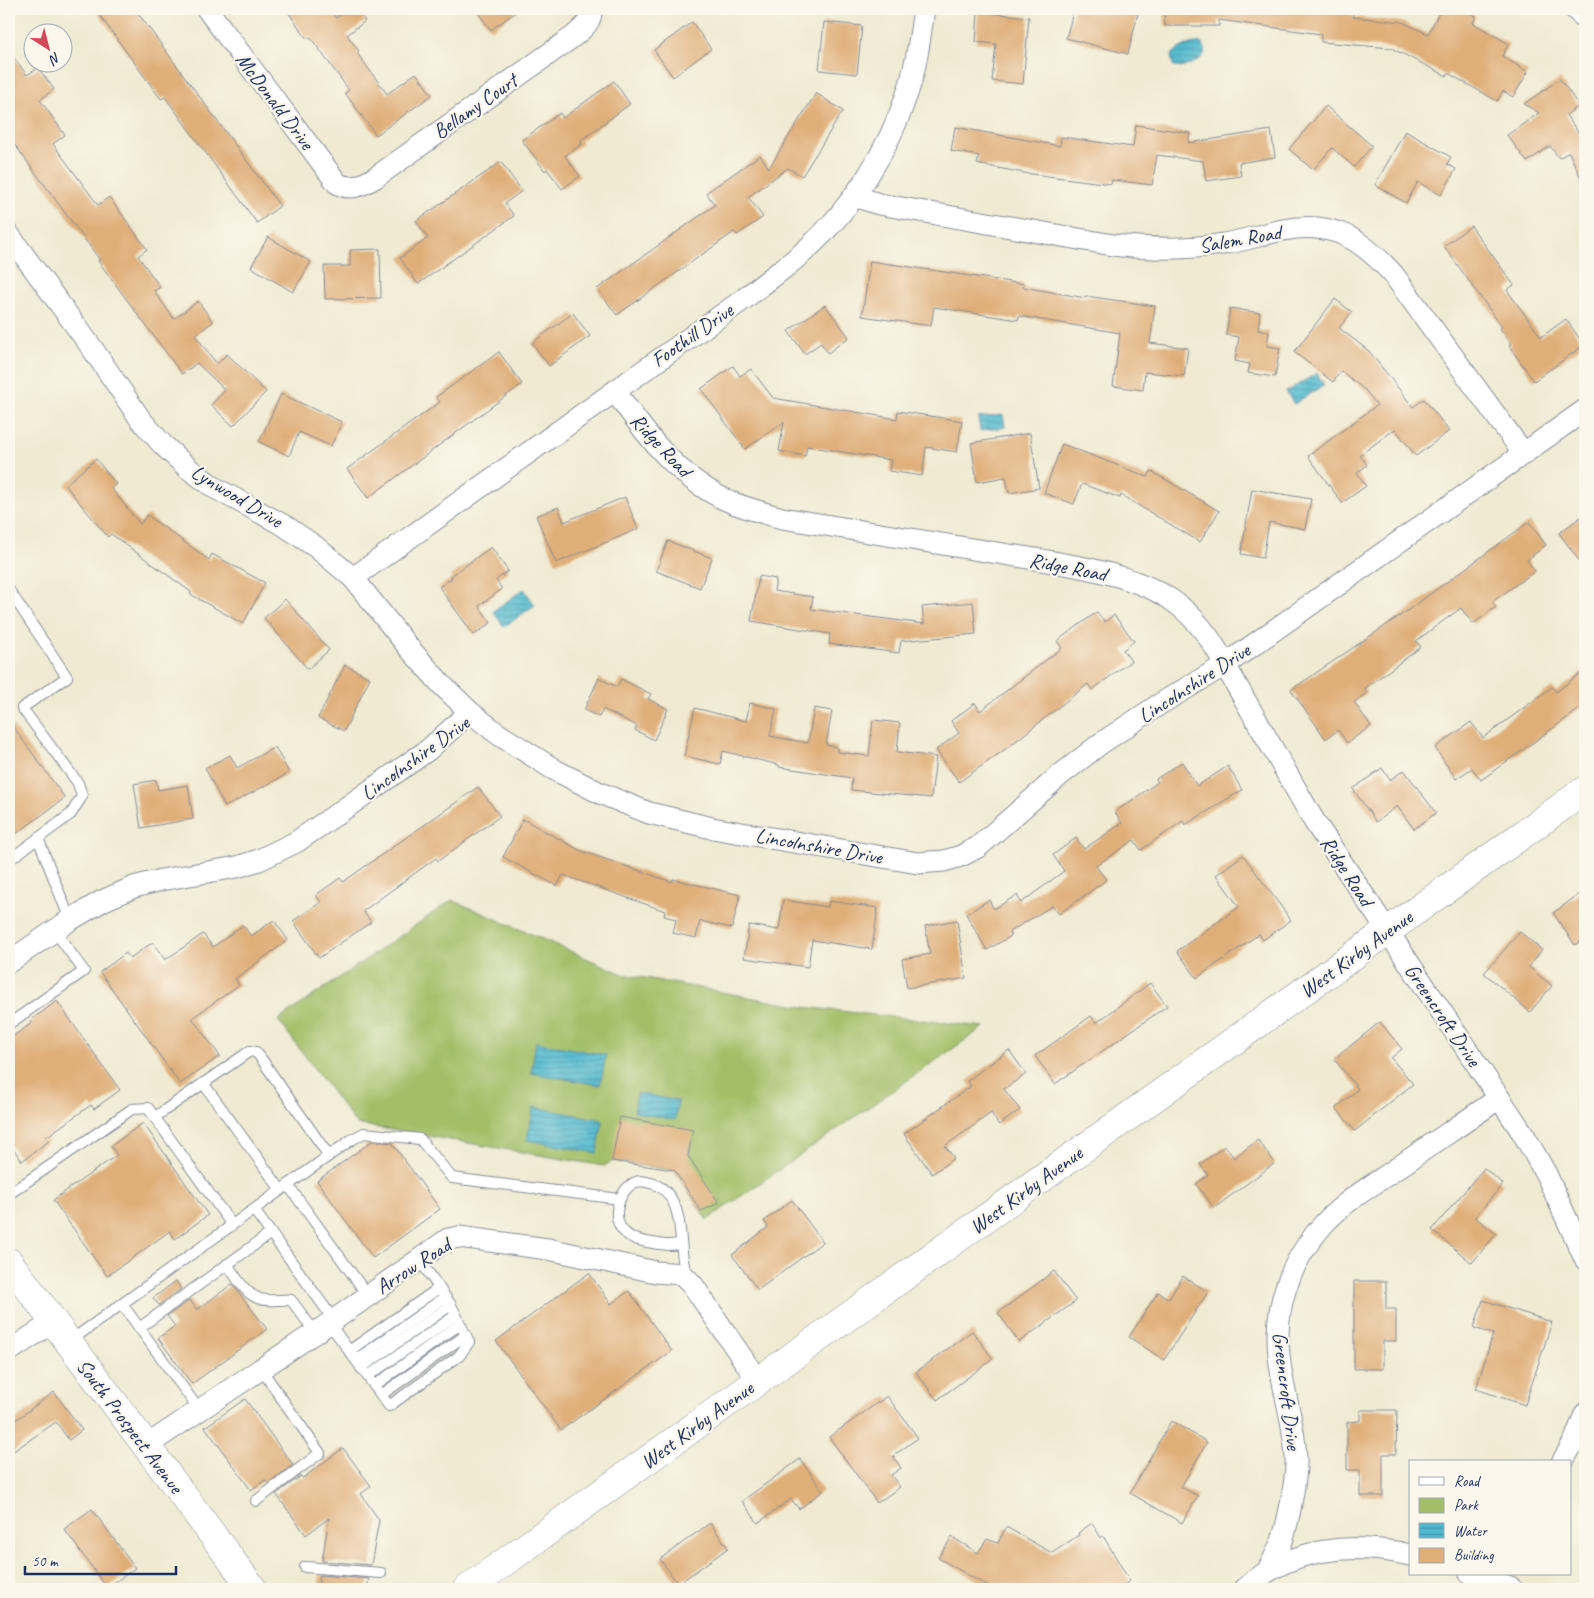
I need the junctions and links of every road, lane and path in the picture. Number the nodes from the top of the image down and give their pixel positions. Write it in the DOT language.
graph roads {
  1 [pos="207,9"];
  2 [pos="924,9"];
  3 [pos="1575,9"];
  4 [pos="591,10"];
  5 [pos="1585,18"];
  6 [pos="347,188"];
  7 [pos="854,196"];
  8 [pos="9,235"];
  9 [pos="615,391"];
  10 [pos="1585,410"];
  11 [pos="1524,454"];
  12 [pos="353,578"];
  13 [pos="9,590"];
  14 [pos="1225,665"];
  15 [pos="470,712"];
  16 [pos="1585,790"];
  17 [pos="38,838"];
  18 [pos="9,860"];
  19 [pos="62,925"];
  20 [pos="1386,932"];
  21 [pos="9,962"];
  22 [pos="9,1024"];
  23 [pos="203,1083"];
  24 [pos="1499,1098"];
  25 [pos="155,1117"];
  26 [pos="329,1156"];
  27 [pos="285,1188"];
  28 [pos="9,1194"];
  29 [pos="620,1199"];
  30 [pos="254,1210"];
  31 [pos="232,1225"];
  32 [pos="271,1233"];
  33 [pos="680,1243"];
  34 [pos="418,1259"];
  35 [pos="1585,1259"];
  36 [pos="9,1262"];
  37 [pos="227,1264"];
  38 [pos="685,1276"];
  39 [pos="439,1288"];
  40 [pos="368,1296"];
  41 [pos="122,1304"];
  42 [pos="453,1310"];
  43 [pos="326,1325"];
  44 [pos="139,1328"];
  45 [pos="61,1332"];
  46 [pos="9,1351"];
  47 [pos="359,1364"];
  48 [pos="261,1369"];
  49 [pos="758,1381"];
  50 [pos="374,1386"];
  51 [pos="200,1411"];
  52 [pos="1585,1414"];
  53 [pos="146,1446"];
  54 [pos="1563,1460"];
  55 [pos="256,1501"];
  56 [pos="1409,1555"];
  57 [pos="305,1567"];
  58 [pos="382,1572"];
  59 [pos="1267,1572"];
  60 [pos="1478,1576"];
  61 [pos="1511,1584"];
  62 [pos="253,1589"];
  63 [pos="467,1589"];
  64 [pos="1245,1589"];
  1 -- 6 [label="street, McDonald Drive"];
  2 -- 7 [label="street, Foothill Drive"];
  3 -- 5 [label="street"];
  4 -- 6 [label="street, Bellamy Court"];
  7 -- 9 [label="street, Foothill Drive"];
  7 -- 11 [label="street, Salem Road"];
  8 -- 12 [label="street, Lynwood Drive"];
  9 -- 12 [label="street, Foothill Drive"];
  9 -- 14 [label="street, Ridge Road"];
  10 -- 11 [label="street, Lincolnshire Drive"];
  11 -- 14 [label="street, Lincolnshire Drive"];
  12 -- 15 [label="street, Lynwood Drive"];
  13 -- 17 [label="lane"];
  14 -- 15 [label="street, Lincolnshire Drive"];
  14 -- 20 [label="street, Ridge Road"];
  15 -- 19 [label="street, Lincolnshire Drive"];
  16 -- 20 [label="main road, West Kirby Avenue"];
  17 -- 18 [label="lane"];
  17 -- 19 [label="lane"];
  19 -- 21 [label="street, Lincolnshire Drive"];
  19 -- 22 [label="lane"];
  20 -- 24 [label="street, Greencroft Drive"];
  20 -- 49 [label="main road, West Kirby Avenue"];
  23 -- 25 [label="lane"];
  23 -- 26 [label="lane"];
  23 -- 27 [label="lane"];
  24 -- 35 [label="street, Greencroft Drive"];
  24 -- 59 [label="street, Greencroft Drive"];
  25 -- 28 [label="lane"];
  25 -- 31 [label="lane"];
  26 -- 27 [label="lane"];
  26 -- 29 [label="lane"];
  27 -- 30 [label="lane"];
  27 -- 40 [label="lane"];
  29 -- 33 [label="lane"];
  29 -- 33 [label="lane"];
  30 -- 31 [label="lane"];
  30 -- 32 [label="lane"];
  31 -- 41 [label="lane"];
  32 -- 37 [label="lane"];
  32 -- 43 [label="lane"];
  33 -- 38 [label="lane"];
  34 -- 38 [label="street, Arrow Road"];
  34 -- 39 [label="lane"];
  34 -- 40 [label="street, Arrow Road"];
  36 -- 45 [label="main road, South Prospect Avenue"];
  37 -- 43 [label="lane"];
  37 -- 44 [label="lane"];
  38 -- 49 [label="street"];
  39 -- 42 [label="lane"];
  39 -- 47 [label="lane"];
  40 -- 43 [label="street, Arrow Road"];
  41 -- 44 [label="lane"];
  41 -- 45 [label="lane"];
  42 -- 47 [label="lane"];
  42 -- 47 [label="lane"];
  42 -- 50 [label="lane"];
  42 -- 50 [label="lane"];
  43 -- 47 [label="lane"];
  43 -- 48 [label="street, Arrow Road"];
  44 -- 51 [label="lane"];
  45 -- 46 [label="street"];
  45 -- 53 [label="main road, South Prospect Avenue"];
  47 -- 50 [label="lane"];
  48 -- 51 [label="street, Arrow Road"];
  48 -- 55 [label="lane"];
  49 -- 63 [label="main road, West Kirby Avenue"];
  51 -- 53 [label="street, Arrow Road"];
  52 -- 54 [label="street"];
  53 -- 62 [label="main road, South Prospect Avenue"];
  56 -- 59 [label="street, Greencroft Drive"];
  57 -- 58 [label="lane"];
  59 -- 64 [label="street, Greencroft Drive"];
  60 -- 61 [label="street"];
}
